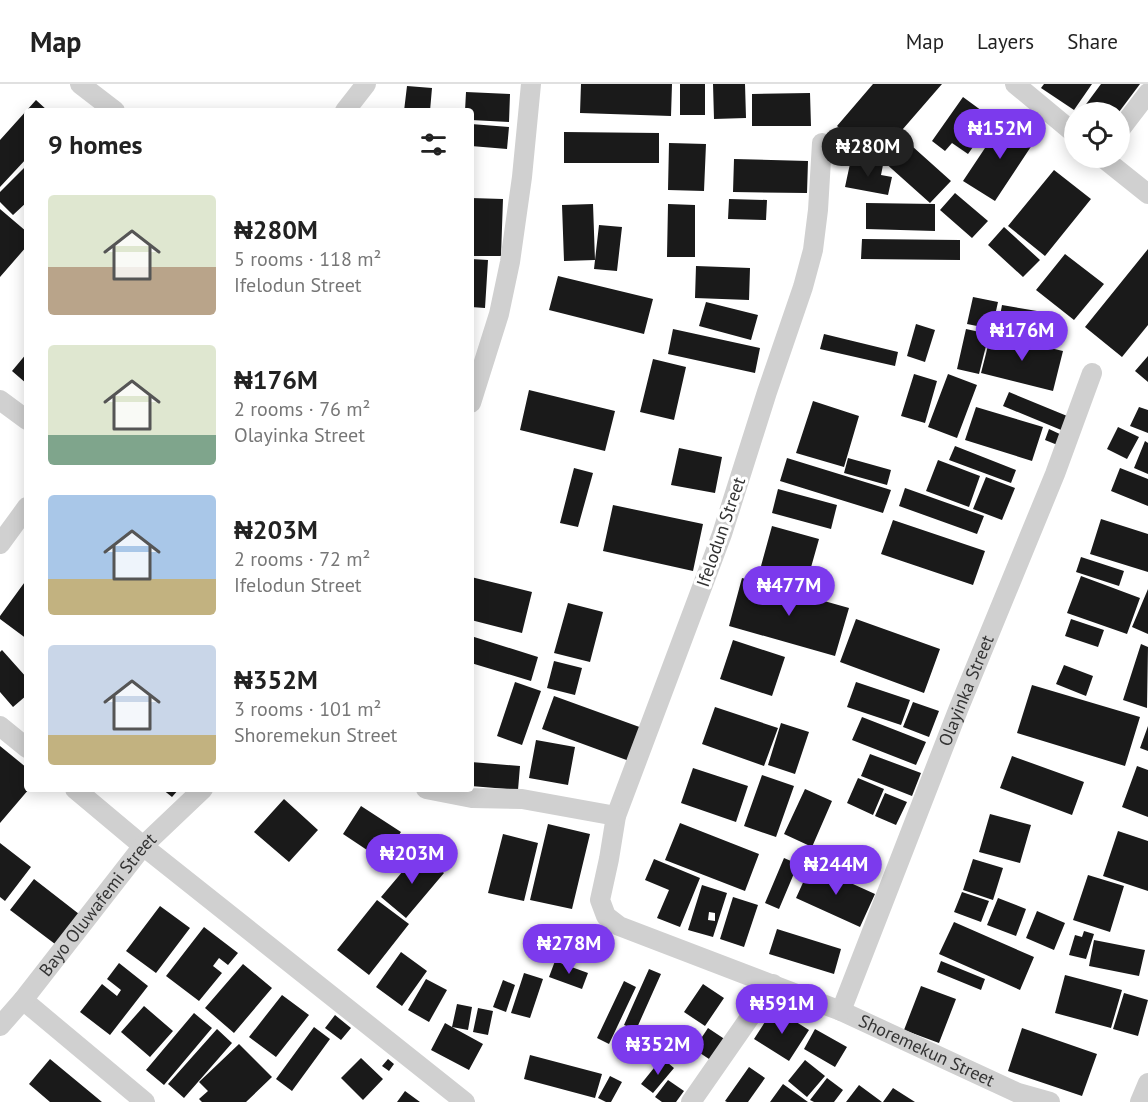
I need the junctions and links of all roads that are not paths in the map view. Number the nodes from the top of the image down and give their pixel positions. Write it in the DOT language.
graph roads {
  1 [pos="80,84"];
  2 [pos="366,84"];
  3 [pos="531,84"];
  4 [pos="1015,84"];
  5 [pos="1148,93"];
  6 [pos="111,108"];
  7 [pos="347,108"];
  8 [pos="1130,117"];
  9 [pos="1064,125"];
  10 [pos="822,143"];
  11 [pos="1116,168"];
  12 [pos="1148,194"];
  13 [pos="1092,373"];
  14 [pos="474,393"];
  15 [pos="0,400"];
  16 [pos="24,418"];
  17 [pos="24,511"];
  18 [pos="0,544"];
  19 [pos="0,726"];
  20 [pos="24,746"];
  21 [pos="79,792"];
  22 [pos="199,792"];
  23 [pos="441,792"];
  24 [pos="616,816"];
  25 [pos="143,846"];
  26 [pos="606,916"];
  27 [pos="773,984"];
  28 [pos="22,1000"];
  29 [pos="841,1011"];
  30 [pos="0,1026"];
  31 [pos="1148,1083"];
  32 [pos="1016,1097"];
  33 [pos="145,1102"];
  34 [pos="465,1102"];
  35 [pos="691,1102"];
  36 [pos="1050,1102"];
  37 [pos="1140,1102"];
  1 -- 6 [label="street"];
  2 -- 7 [label="street"];
  3 -- 14 [label="street"];
  4 -- 9 [label="street"];
  5 -- 8 [label="street"];
  10 -- 24 [label="street, Ifelodun Street"];
  11 -- 12 [label="street"];
  13 -- 29 [label="street, Olayinka Street"];
  15 -- 16 [label="street"];
  17 -- 18 [label="street"];
  19 -- 20 [label="street"];
  21 -- 25 [label="street"];
  22 -- 25 [label="street, Bayo Oluwafemi Street"];
  23 -- 24 [label="street"];
  24 -- 26 [label="street, Ifelodun Street"];
  25 -- 28 [label="street, Bayo Oluwafemi Street"];
  25 -- 34 [label="street"];
  26 -- 27 [label="street, Shoremekun Street"];
  27 -- 29 [label="street, Shoremekun Street"];
  27 -- 35 [label="street"];
  28 -- 30 [label="street, Bayo Oluwafemi Street"];
  28 -- 33 [label="street"];
  29 -- 32 [label="street, Shoremekun Street"];
  31 -- 37 [label="street"];
  32 -- 36 [label="street, Shoremekun Street"];
}
